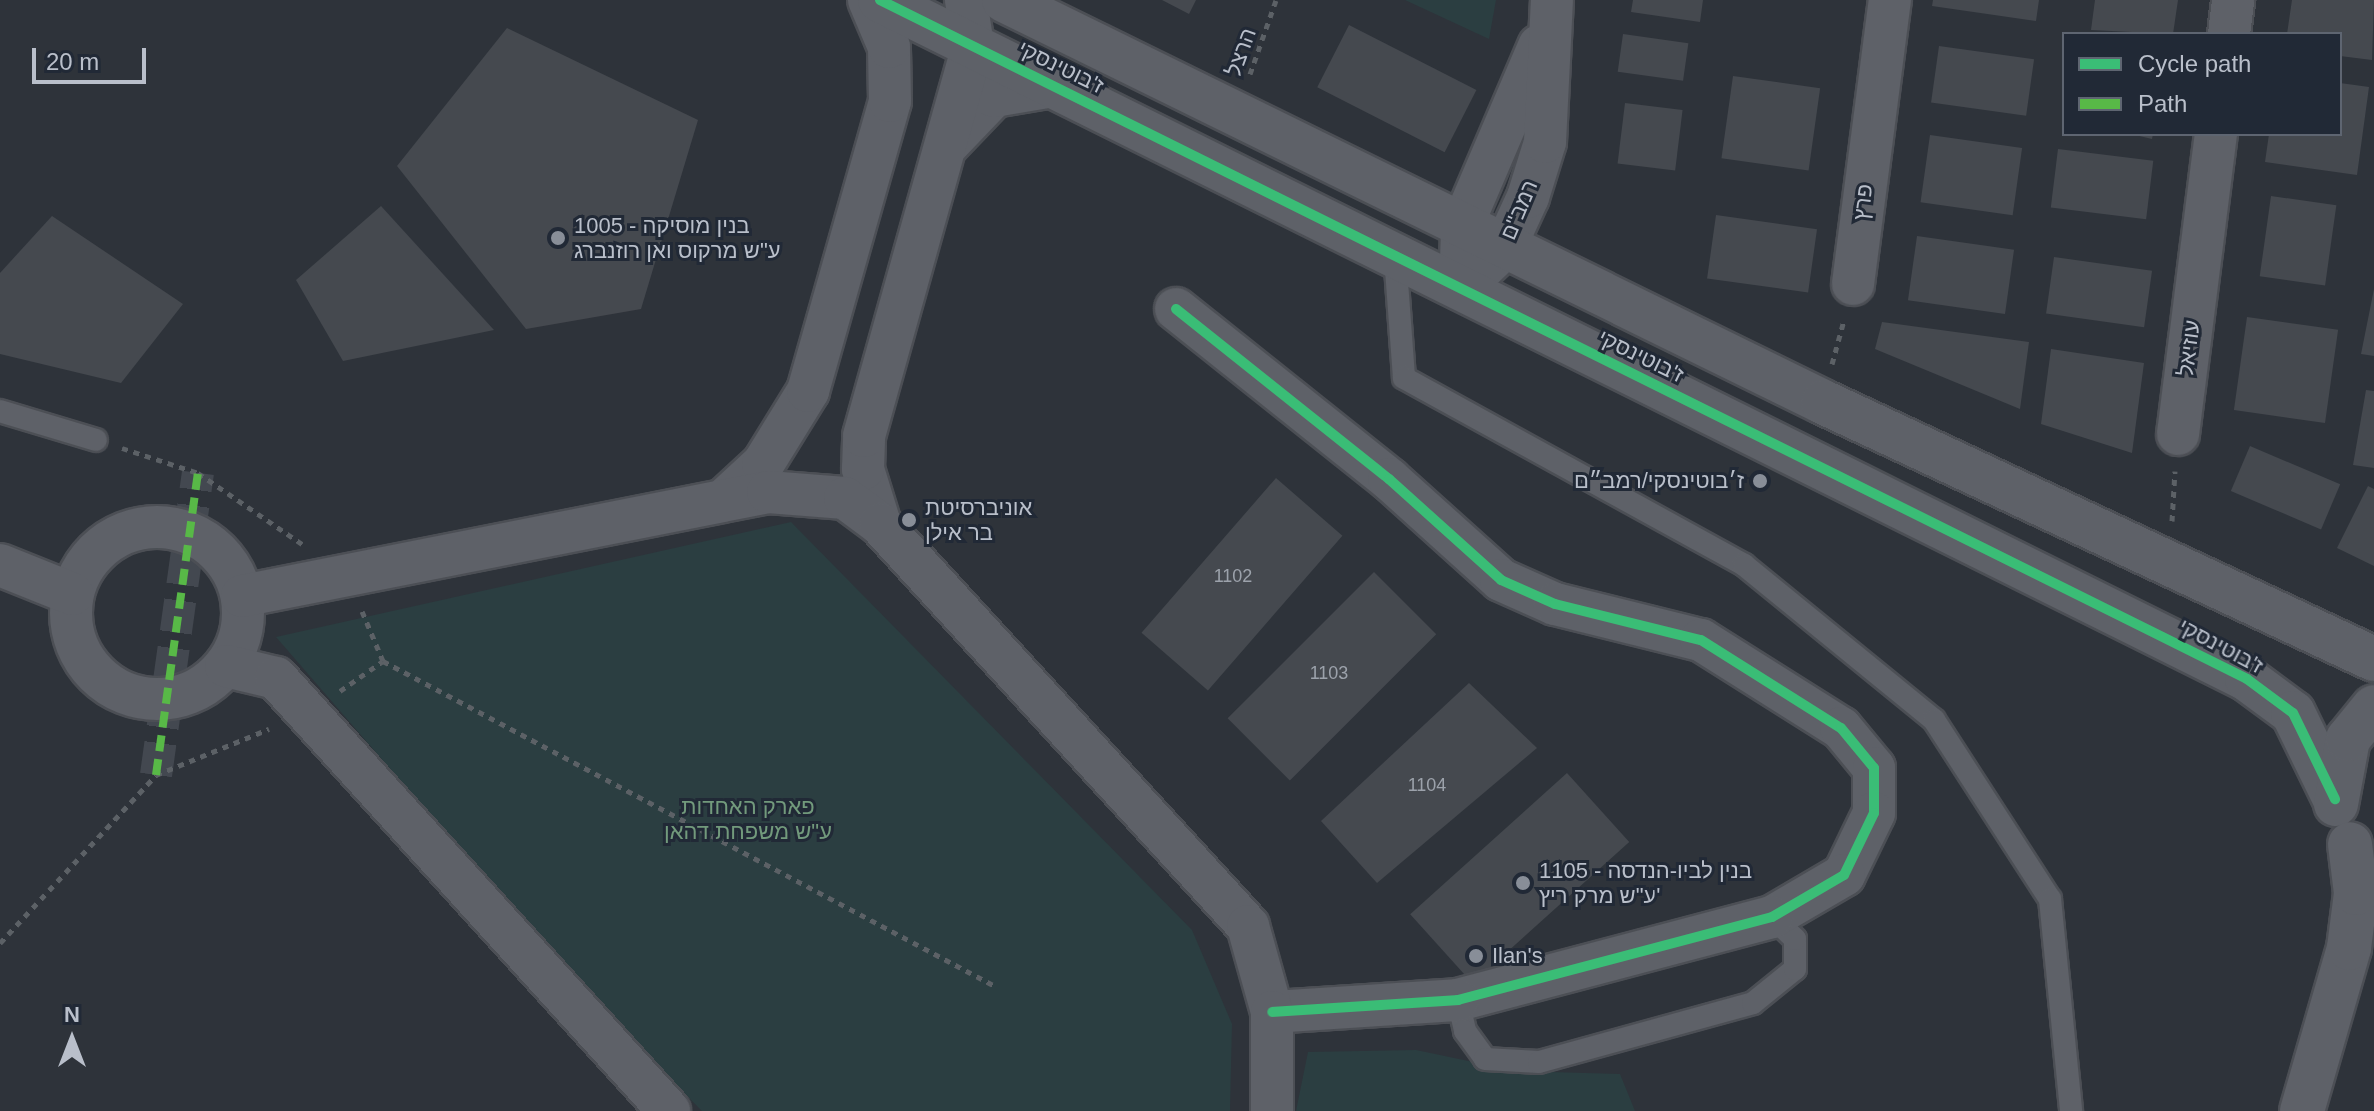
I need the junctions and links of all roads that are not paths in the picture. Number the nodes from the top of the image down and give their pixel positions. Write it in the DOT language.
graph roads {
  1 [pos="869,0"];
  2 [pos="880,0"];
  3 [pos="966,0"];
  4 [pos="1004,0"];
  5 [pos="1890,0"];
  6 [pos="2233,0"];
  7 [pos="1550,9"];
  8 [pos="2229,32"];
  9 [pos="973,46"];
  10 [pos="1053,86"];
  11 [pos="2216,136"];
  12 [pos="942,154"];
  13 [pos="1462,226"];
  14 [pos="1505,247"];
  15 [pos="1395,255"];
  16 [pos="1853,284"];
  17 [pos="1461,289"];
  18 [pos="1176,309"];
  19 [pos="0,411"];
  20 [pos="2178,434"];
  21 [pos="96,440"];
  22 [pos="724,500"];
  23 [pos="880,524"];
  24 [pos="0,565"];
  25 [pos="72,594"];
  26 [pos="242,596"];
  27 [pos="2374,659"];
  28 [pos="226,666"];
  29 [pos="2374,707"];
  30 [pos="2335,799"];
  31 [pos="2362,858"];
  32 [pos="1772,917"];
  33 [pos="1458,1000"];
  34 [pos="1272,1012"];
  35 [pos="669,1111"];
  36 [pos="1272,1111"];
  37 [pos="2071,1111"];
  38 [pos="2302,1111"];
  1 -- 22 [label="street"];
  2 -- 9 [label="street, ז'בוטינסקי"];
  3 -- 9 [label="street"];
  4 -- 13 [label="street, ז'בוטינסקי"];
  5 -- 16 [label="street, פרץ"];
  6 -- 8 [label="street"];
  7 -- 13 [label="street, רמב\"ם"];
  7 -- 14 [label="street, רמב\"ם"];
  9 -- 10 [label="street, ז'בוטינסקי"];
  9 -- 12 [label="street"];
  10 -- 12 [label="street"];
  10 -- 15 [label="street, ז'בוטינסקי"];
  11 -- 20 [label="street, עוזיאל"];
  12 -- 23 [label="street"];
  13 -- 14 [label="street, ז'בוטינסקי"];
  13 -- 17 [label="street, רמב\"ם"];
  14 -- 17 [label="street, רמב\"ם"];
  14 -- 27 [label="street, ז'בוטינסקי"];
  15 -- 17 [label="street, ז'בוטינסקי"];
  15 -- 37 [label="lane"];
  17 -- 30 [label="street, ז'בוטינסקי"];
  18 -- 32 [label="street"];
  19 -- 21 [label="lane"];
  22 -- 23 [label="street"];
  22 -- 26 [label="street"];
  23 -- 34 [label="street"];
  24 -- 25 [label="street"];
  25 -- 26 [label="street"];
  25 -- 28 [label="street"];
  26 -- 28 [label="street"];
  28 -- 35 [label="street"];
  29 -- 30 [label="street"];
  30 -- 31 [label="street, ז'בוטינסקי"];
  31 -- 38 [label="street"];
  32 -- 33 [label="street"];
  32 -- 33 [label="lane"];
  33 -- 34 [label="street"];
  34 -- 36 [label="street"];
}
